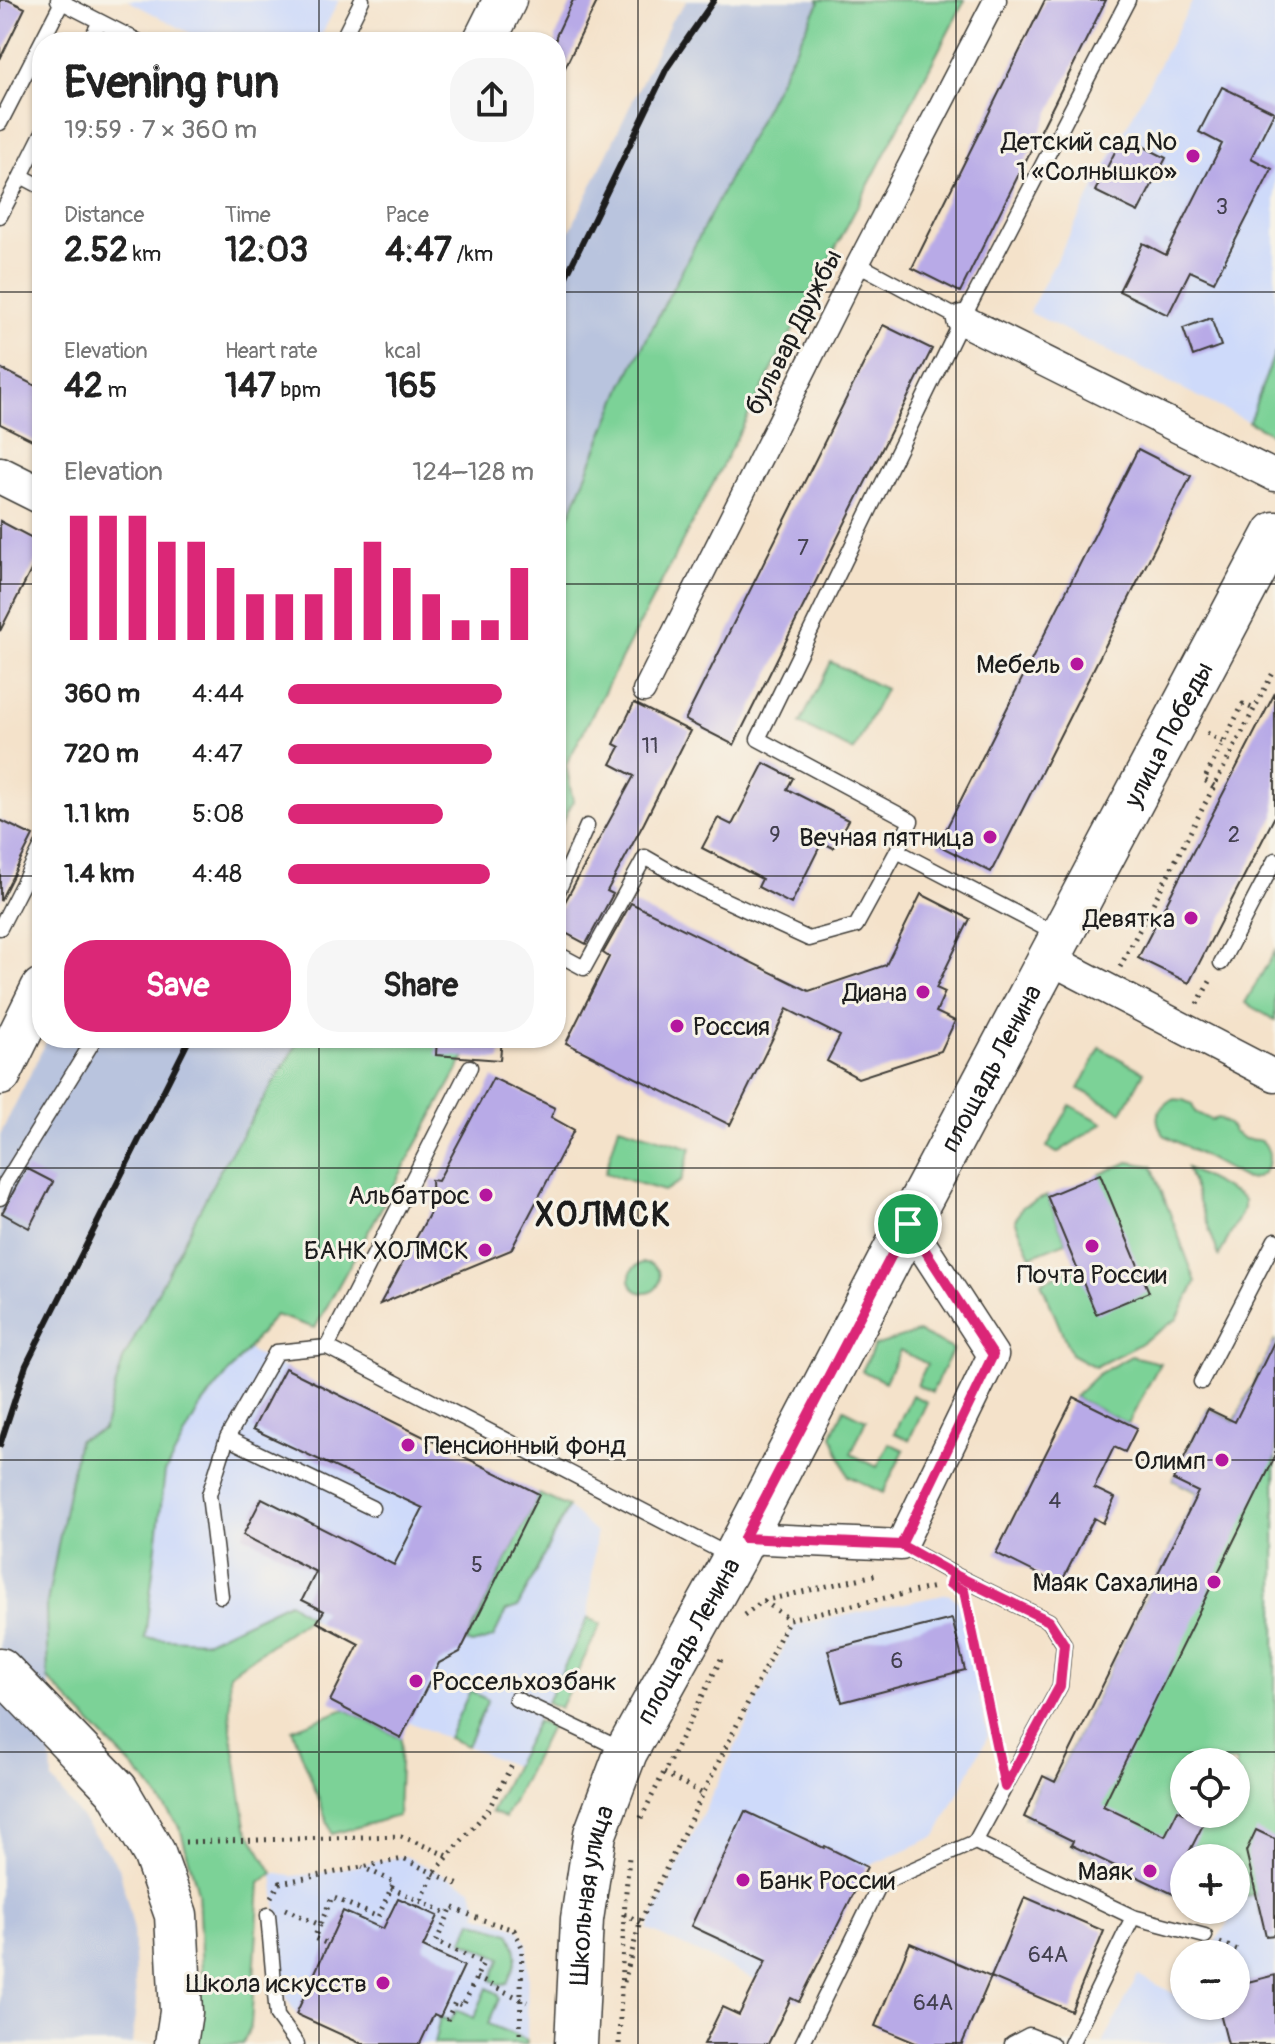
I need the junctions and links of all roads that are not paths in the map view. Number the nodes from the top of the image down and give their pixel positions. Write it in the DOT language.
graph roads {
  1 [pos="362,0"];
  2 [pos="505,0"];
  3 [pos="995,0"];
  4 [pos="1128,0"];
  5 [pos="60,1"];
  6 [pos="100,22"];
  7 [pos="45,32"];
  8 [pos="94,32"];
  9 [pos="120,32"];
  10 [pos="346,32"];
  11 [pos="489,32"];
  12 [pos="32,58"];
  13 [pos="0,123"];
  14 [pos="32,154"];
  15 [pos="21,176"];
  16 [pos="32,182"];
  17 [pos="0,216"];
  18 [pos="858,264"];
  19 [pos="962,320"];
  20 [pos="0,475"];
  21 [pos="1275,476"];
  22 [pos="32,491"];
  23 [pos="1275,533"];
  24 [pos="644,691"];
  25 [pos="587,826"];
  26 [pos="897,851"];
  27 [pos="1275,860"];
  28 [pos="32,866"];
  29 [pos="566,873"];
  30 [pos="0,928"];
  31 [pos="1056,948"];
  32 [pos="566,958"];
  33 [pos="1221,963"];
  34 [pos="32,1009"];
  35 [pos="90,1048"];
  36 [pos="470,1067"];
  37 [pos="0,1074"];
  38 [pos="1275,1076"];
  39 [pos="0,1198"];
  40 [pos="908,1224"];
  41 [pos="1275,1240"];
  42 [pos="327,1347"];
  43 [pos="1201,1382"];
  44 [pos="227,1438"];
  45 [pos="372,1508"];
  46 [pos="901,1545"];
  47 [pos="739,1548"];
  48 [pos="221,1596"];
  49 [pos="0,1669"];
  50 [pos="516,1699"];
  51 [pos="626,1752"];
  52 [pos="975,1842"];
  53 [pos="268,1908"];
  54 [pos="1133,1917"];
  55 [pos="1205,1936"];
  56 [pos="805,2043"];
  57 [pos="176,2044"];
  58 [pos="297,2044"];
  59 [pos="576,2044"];
  60 [pos="1012,2044"];
  61 [pos="1052,2044"];
  62 [pos="1071,2044"];
  1 -- 10 [label="lane"];
  2 -- 11 [label="main road"];
  3 -- 18 [label="street, бульвар Дружбы"];
  4 -- 19 [label="lane"];
  5 -- 6 [label="lane"];
  5 -- 7 [label="lane"];
  6 -- 8 [label="lane"];
  6 -- 9 [label="lane"];
  12 -- 13 [label="lane"];
  14 -- 15 [label="lane"];
  15 -- 16 [label="lane"];
  15 -- 17 [label="lane"];
  18 -- 19 [label="lane"];
  18 -- 24 [label="street, бульвар Дружбы"];
  19 -- 21 [label="street"];
  19 -- 26 [label="lane"];
  20 -- 22 [label="street"];
  23 -- 31 [label="main road, улица Победы"];
  25 -- 29 [label="lane"];
  26 -- 31 [label="lane"];
  26 -- 32 [label="lane"];
  27 -- 33 [label="lane"];
  28 -- 30 [label="lane"];
  31 -- 38 [label="street"];
  31 -- 40 [label="main road, площадь Ленина"];
  34 -- 37 [label="main road"];
  35 -- 39 [label="lane"];
  36 -- 42 [label="lane"];
  40 -- 46 [label="street"];
  40 -- 47 [label="main road, площадь Ленина"];
  41 -- 43 [label="lane"];
  42 -- 44 [label="lane"];
  42 -- 47 [label="lane"];
  44 -- 45 [label="lane"];
  44 -- 48 [label="lane"];
  46 -- 47 [label="street"];
  46 -- 52 [label="lane"];
  47 -- 51 [label="main road, площадь Ленина"];
  49 -- 57 [label="main road"];
  50 -- 51 [label="lane"];
  51 -- 59 [label="main road, Школьная улица"];
  52 -- 54 [label="lane"];
  52 -- 56 [label="lane"];
  53 -- 58 [label="lane"];
  54 -- 55 [label="lane"];
  54 -- 62 [label="lane"];
  60 -- 61 [label="lane"];
}
